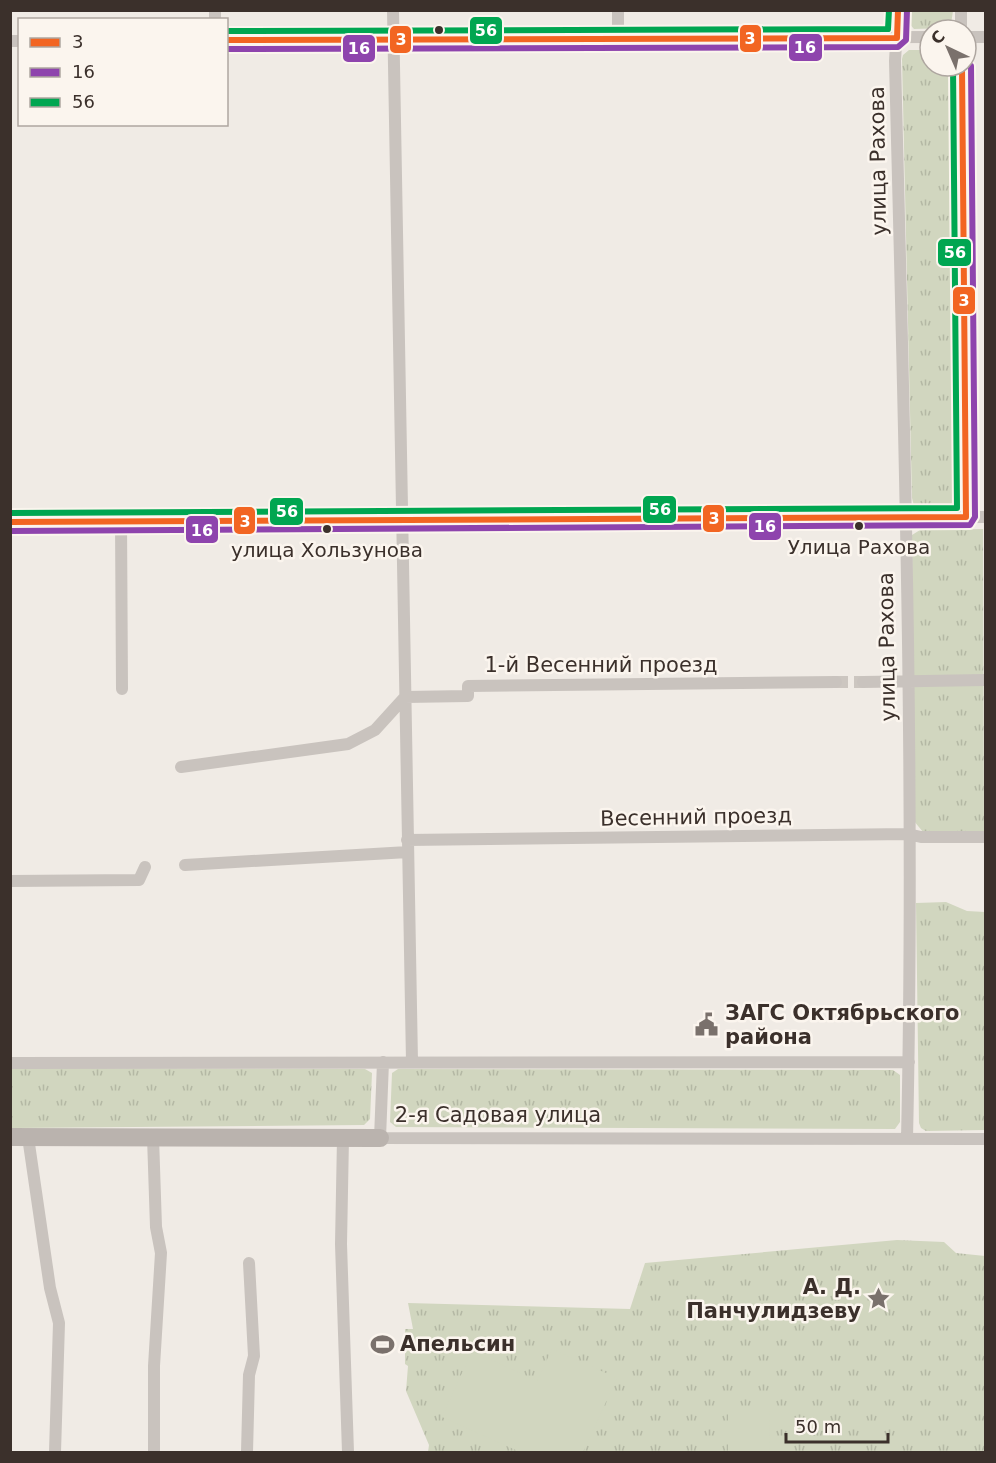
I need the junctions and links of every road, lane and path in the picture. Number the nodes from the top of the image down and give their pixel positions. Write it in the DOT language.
graph roads {
  1 [pos="393,10"];
  2 [pos="618,10"];
  3 [pos="898,10"];
  4 [pos="918,37"];
  5 [pos="897,38"];
  6 [pos="618,39"];
  7 [pos="228,40"];
  8 [pos="393,40"];
  9 [pos="962,78"];
  10 [pos="966,517"];
  11 [pos="986,517"];
  12 [pos="904,519"];
  13 [pos="401,520"];
  14 [pos="121,521"];
  15 [pos="10,522"];
  16 [pos="986,680"];
  17 [pos="906,681"];
  18 [pos="836,682"];
  19 [pos="863,682"];
  20 [pos="122,689"];
  21 [pos="405,697"];
  22 [pos="181,766"];
  23 [pos="908,834"];
  24 [pos="986,837"];
  25 [pos="407,846"];
  26 [pos="185,865"];
  27 [pos="145,867"];
  28 [pos="10,881"];
  29 [pos="382,1062"];
  30 [pos="411,1062"];
  31 [pos="909,1062"];
  32 [pos="10,1063"];
  33 [pos="19,1137"];
  34 [pos="153,1137"];
  35 [pos="343,1138"];
  36 [pos="380,1138"];
  37 [pos="907,1139"];
  38 [pos="986,1139"];
  39 [pos="249,1263"];
  40 [pos="55,1452"];
  41 [pos="154,1452"];
  42 [pos="247,1452"];
  43 [pos="348,1452"];
  1 -- 8 [label="street"];
  2 -- 6 [label="street"];
  3 -- 5 [label="street, улица Рахова"];
  4 -- 5 [label="street"];
  5 -- 6 [label="street"];
  5 -- 12 [label="street, улица Рахова"];
  6 -- 8 [label="street"];
  7 -- 8 [label="street"];
  8 -- 13 [label="street"];
  9 -- 10 [label="street"];
  10 -- 11 [label="street"];
  10 -- 12 [label="street"];
  12 -- 13 [label="street"];
  12 -- 17 [label="street, улица Рахова"];
  13 -- 14 [label="street"];
  13 -- 21 [label="street"];
  14 -- 15 [label="street"];
  14 -- 20 [label="street"];
  16 -- 17 [label="street"];
  17 -- 19 [label="street"];
  17 -- 23 [label="street, улица Рахова"];
  18 -- 21 [label="street, 1-й Весенний проезд"];
  21 -- 22 [label="street"];
  21 -- 25 [label="street"];
  23 -- 24 [label="street, Весенний проезд"];
  23 -- 25 [label="street, Весенний проезд"];
  23 -- 31 [label="street, улица Рахова"];
  25 -- 26 [label="street, Весенний проезд"];
  25 -- 30 [label="street"];
  27 -- 28 [label="street"];
  29 -- 30 [label="street"];
  29 -- 32 [label="street"];
  29 -- 36 [label="street"];
  30 -- 31 [label="street"];
  31 -- 37 [label="street, улица Рахова"];
  33 -- 34 [label="street, 2-я Садовая улица"];
  33 -- 40 [label="street"];
  34 -- 35 [label="street, 2-я Садовая улица"];
  34 -- 41 [label="street"];
  35 -- 36 [label="street, 2-я Садовая улица"];
  35 -- 43 [label="street"];
  36 -- 37 [label="street, 2-я Садовая улица"];
  37 -- 38 [label="street, 2-я Садовая улица"];
  39 -- 42 [label="street"];
}
